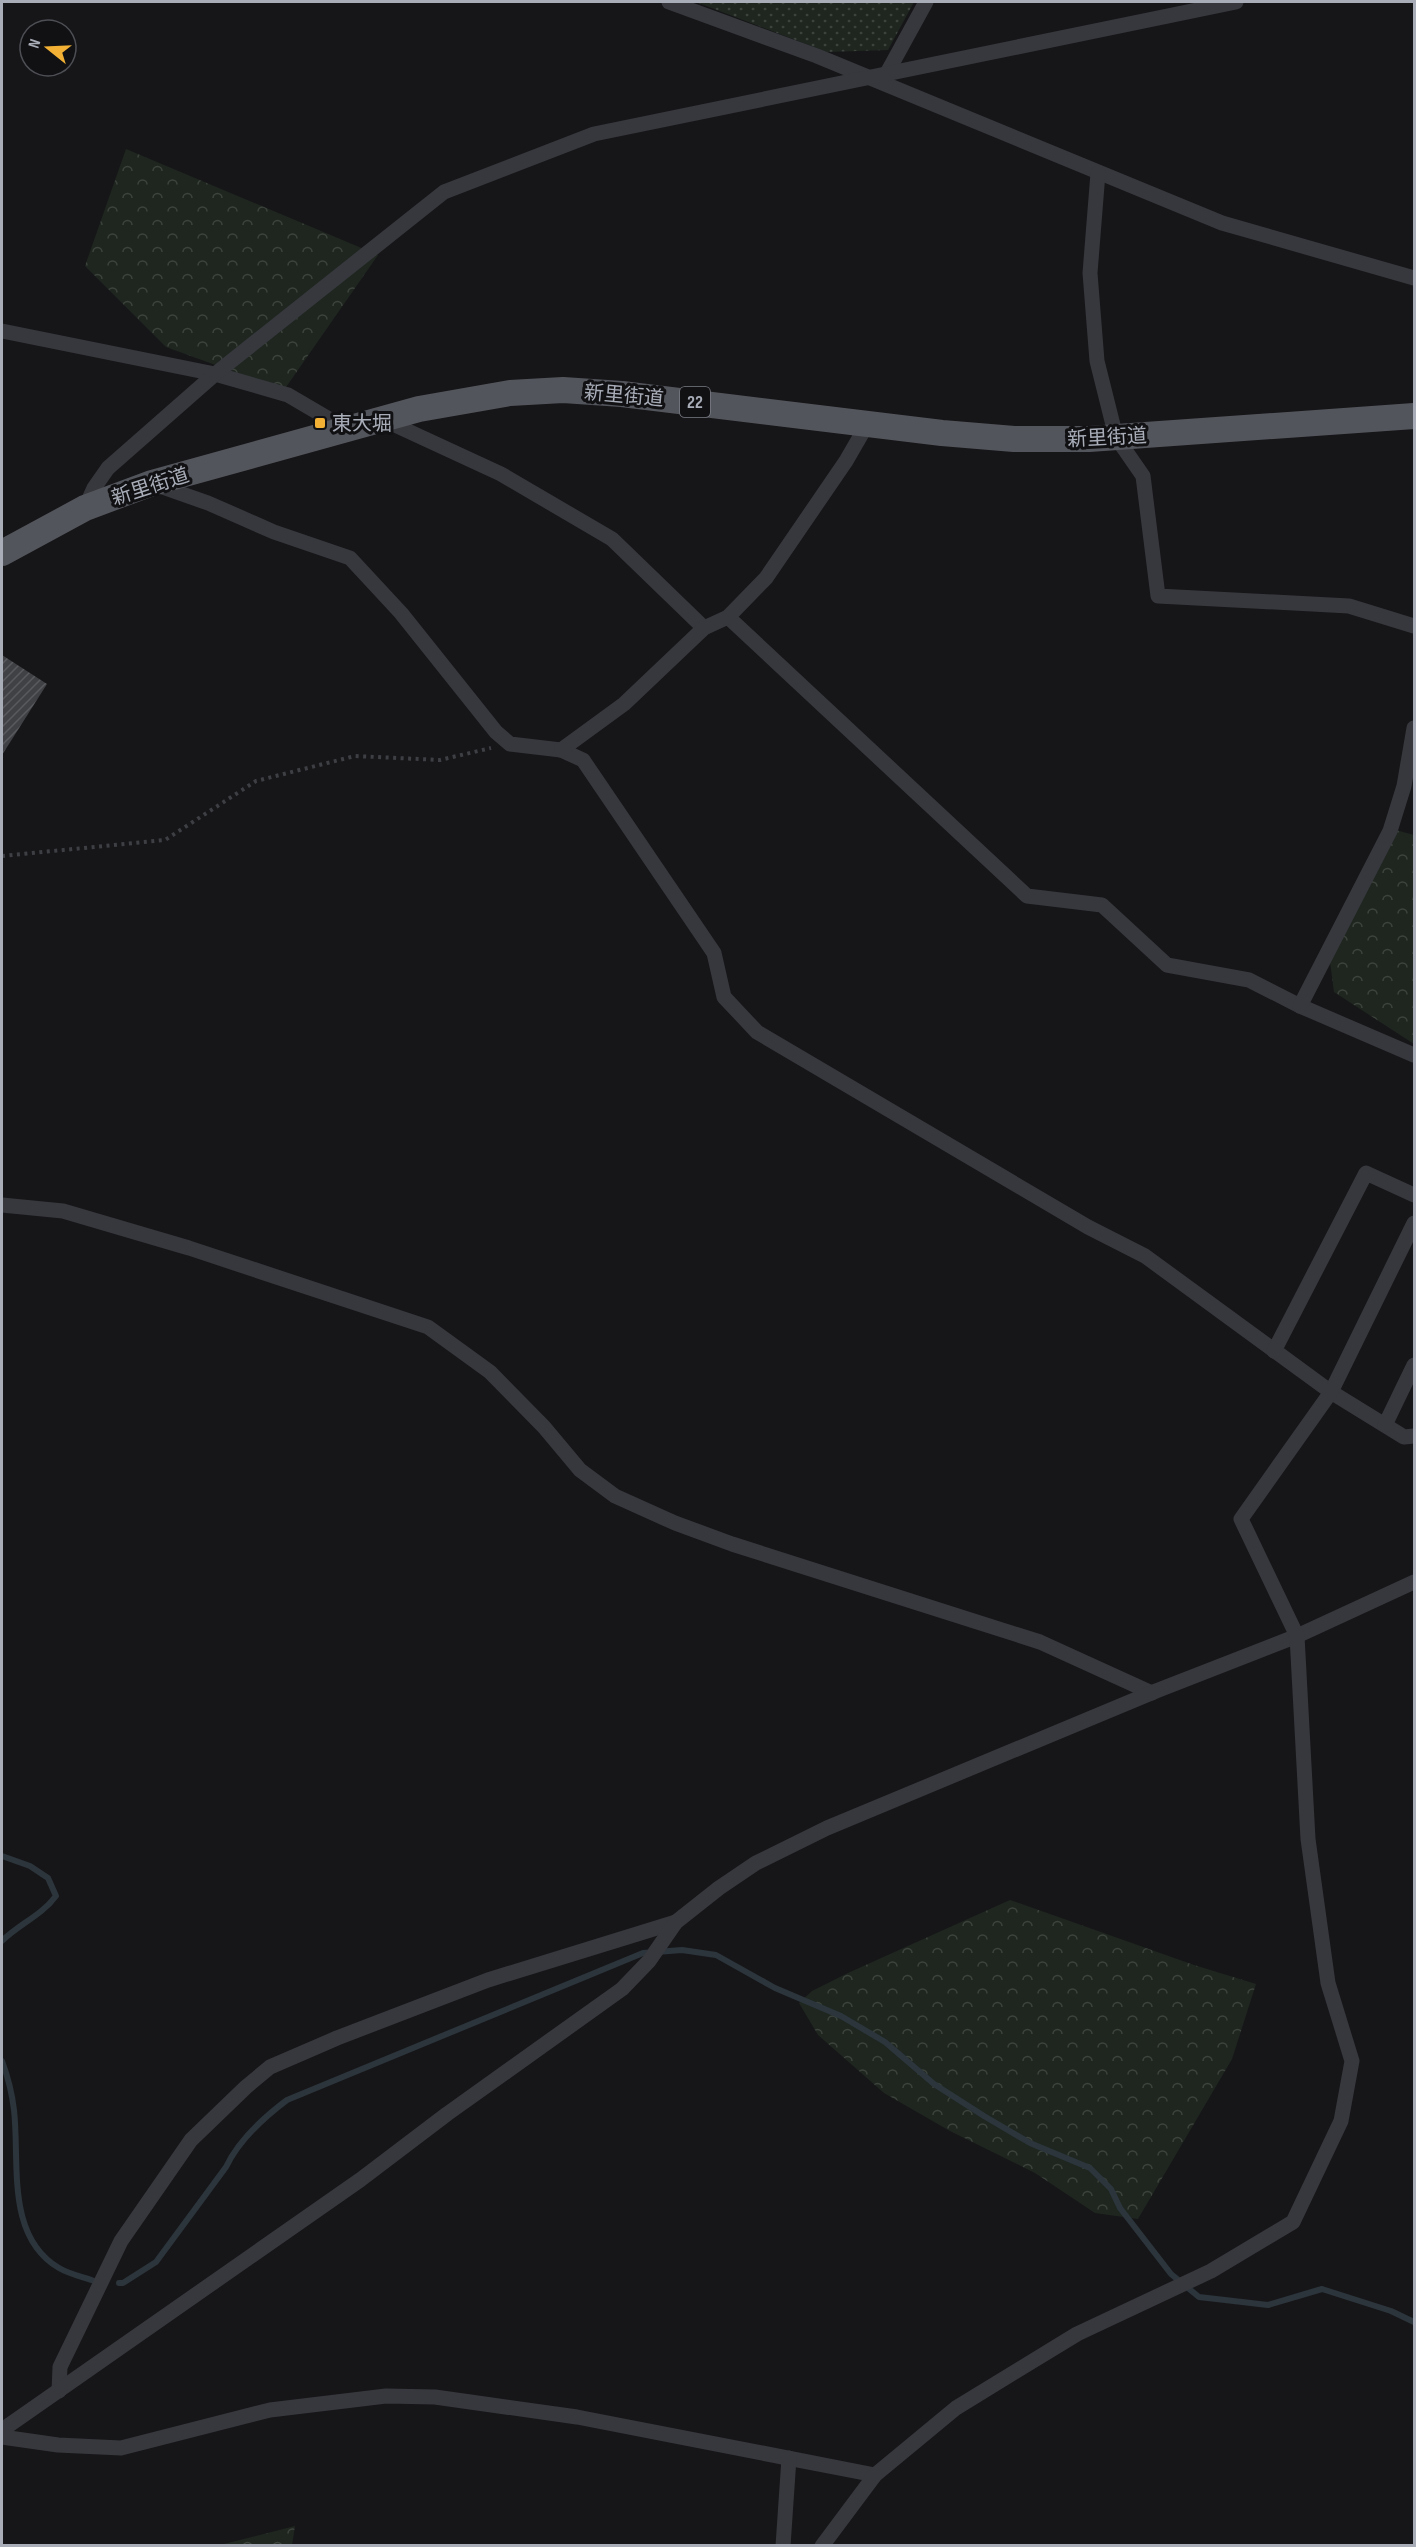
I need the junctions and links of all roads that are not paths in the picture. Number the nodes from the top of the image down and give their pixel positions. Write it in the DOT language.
graph roads {
  1 [pos="669,2"];
  2 [pos="926,2"];
  3 [pos="1236,2"];
  4 [pos="887,74"];
  5 [pos="867,77"];
  6 [pos="1098,173"];
  7 [pos="1414,278"];
  8 [pos="2,331"];
  9 [pos="215,374"];
  10 [pos="1414,416"];
  11 [pos="382,419"];
  12 [pos="868,423"];
  13 [pos="346,429"];
  14 [pos="1116,437"];
  15 [pos="152,483"];
  16 [pos="85,508"];
  17 [pos="2,553"];
  18 [pos="728,617"];
  19 [pos="1414,626"];
  20 [pos="704,628"];
  21 [pos="1414,728"];
  22 [pos="561,750"];
  23 [pos="1300,1005"];
  24 [pos="1414,1055"];
  25 [pos="1414,1195"];
  26 [pos="2,1205"];
  27 [pos="1414,1223"];
  28 [pos="1274,1351"];
  29 [pos="1414,1365"];
  30 [pos="1330,1392"];
  31 [pos="1384,1425"];
  32 [pos="1414,1437"];
  33 [pos="1414,1582"];
  34 [pos="1297,1636"];
  35 [pos="1152,1693"];
  36 [pos="676,1922"];
  37 [pos="59,2391"];
  38 [pos="2,2430"];
  39 [pos="2,2437"];
  40 [pos="789,2458"];
  41 [pos="875,2475"];
  42 [pos="783,2546"];
  43 [pos="822,2546"];
  1 -- 5 [label="street"];
  2 -- 4 [label="street"];
  3 -- 4 [label="street"];
  4 -- 5 [label="street"];
  5 -- 6 [label="street"];
  5 -- 9 [label="street"];
  6 -- 7 [label="street"];
  6 -- 14 [label="street"];
  8 -- 9 [label="street"];
  9 -- 13 [label="street"];
  9 -- 16 [label="street"];
  10 -- 14 [label="main road, 新里街道 / 22"];
  11 -- 12 [label="main road, 新里街道 / 22"];
  11 -- 13 [label="main road, 新里街道 / 22"];
  11 -- 20 [label="street"];
  12 -- 14 [label="main road, 新里街道 / 22"];
  12 -- 18 [label="street"];
  13 -- 15 [label="main road, 新里街道 / 22"];
  14 -- 19 [label="street"];
  15 -- 16 [label="main road, 新里街道 / 22"];
  15 -- 22 [label="street"];
  16 -- 17 [label="main road, 新里街道 / 22"];
  18 -- 20 [label="street"];
  18 -- 23 [label="street"];
  20 -- 22 [label="street"];
  21 -- 23 [label="street"];
  22 -- 28 [label="street"];
  23 -- 24 [label="street"];
  25 -- 28 [label="street"];
  26 -- 35 [label="street"];
  27 -- 30 [label="street"];
  28 -- 30 [label="street"];
  29 -- 31 [label="street"];
  30 -- 31 [label="street"];
  30 -- 34 [label="street"];
  31 -- 32 [label="street"];
  33 -- 34 [label="street"];
  34 -- 35 [label="street"];
  34 -- 41 [label="street"];
  35 -- 36 [label="street"];
  36 -- 37 [label="street"];
  36 -- 37 [label="street"];
  37 -- 38 [label="street"];
  39 -- 40 [label="street"];
  40 -- 41 [label="street"];
  40 -- 42 [label="street"];
  41 -- 43 [label="street"];
}
